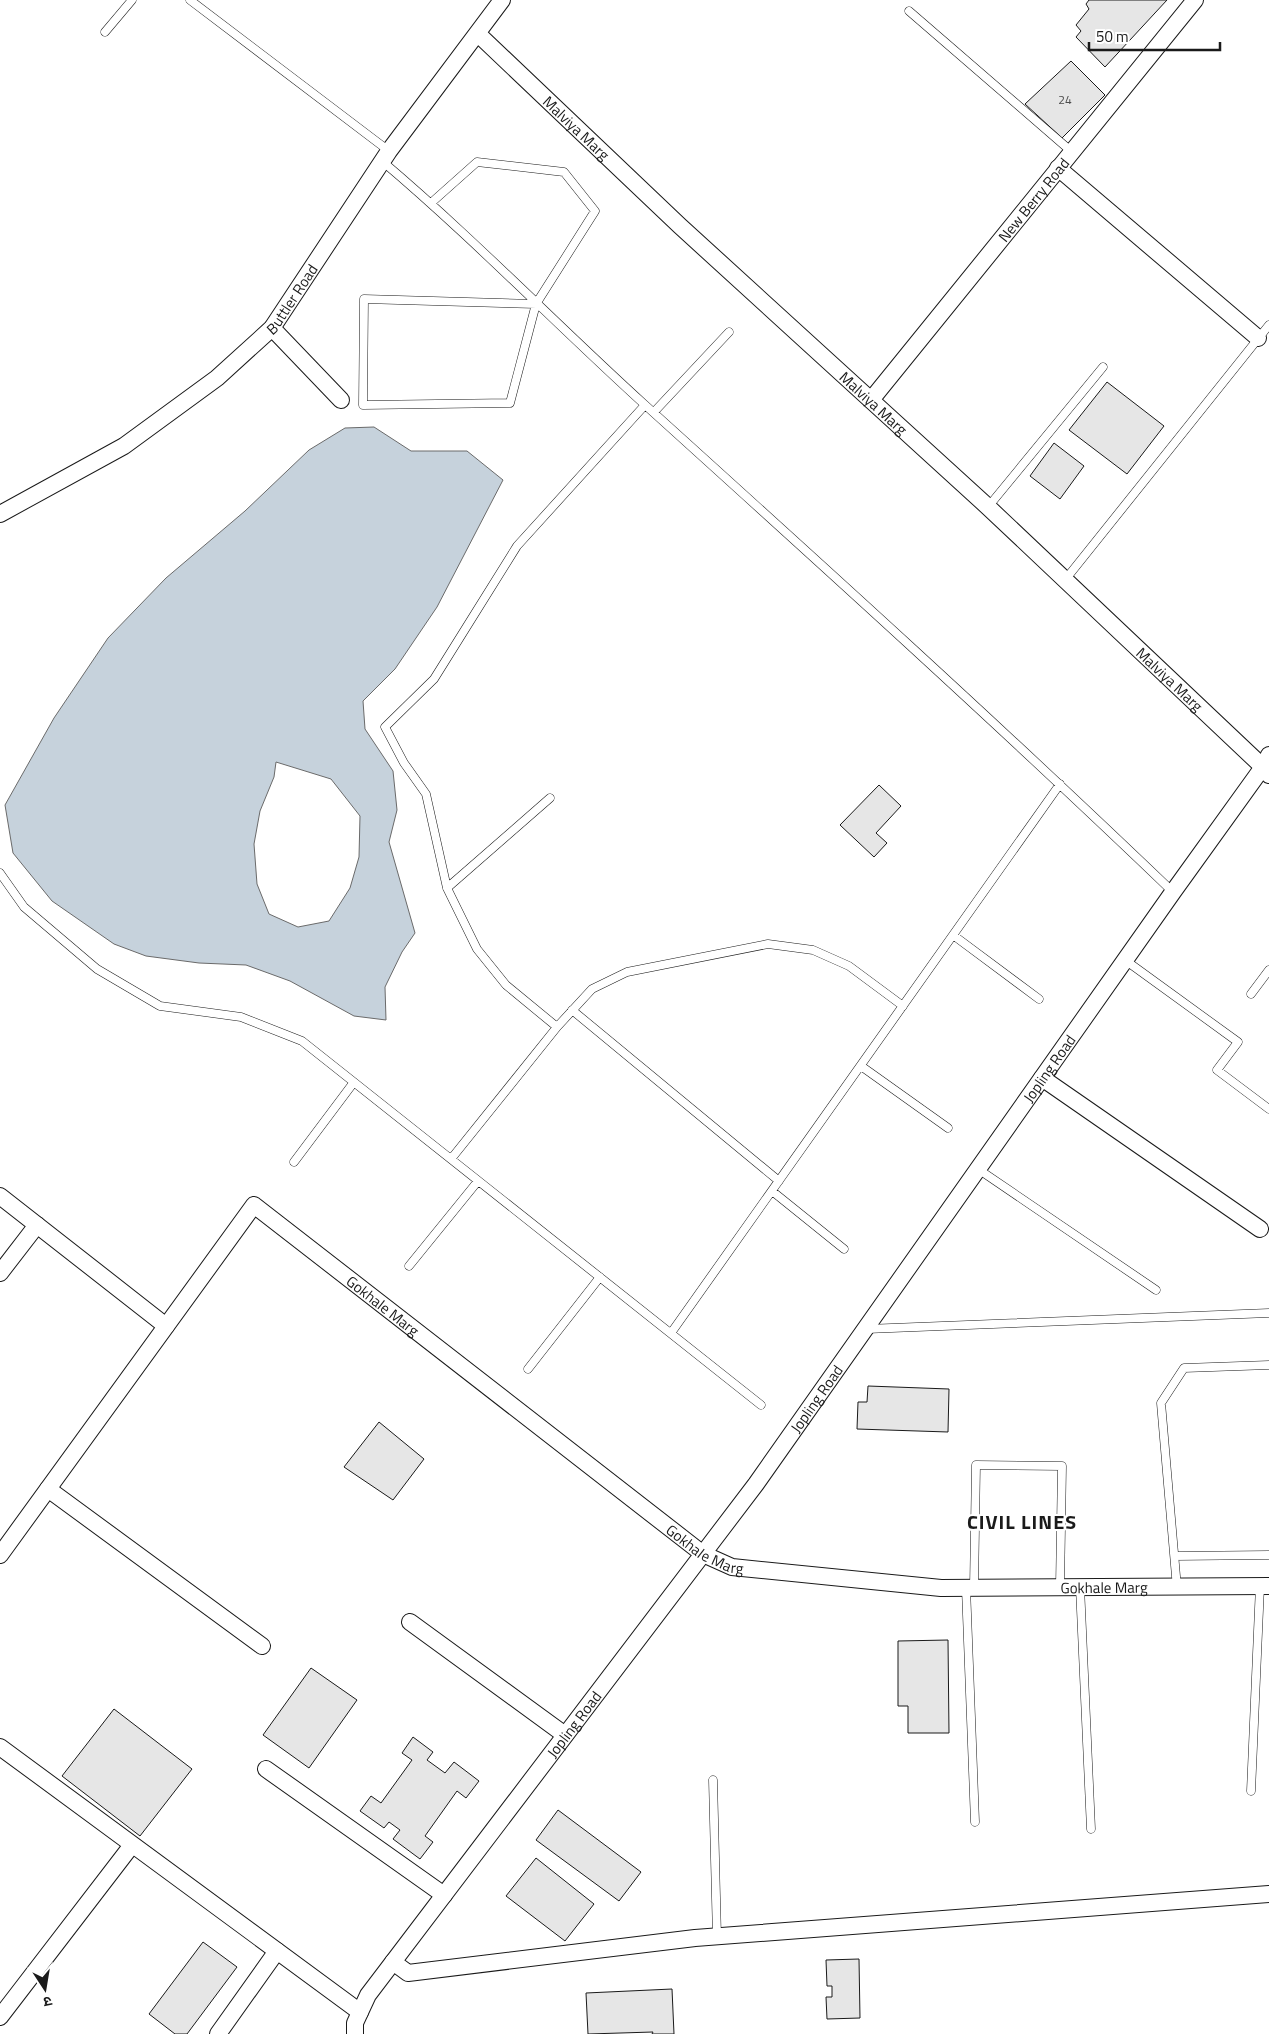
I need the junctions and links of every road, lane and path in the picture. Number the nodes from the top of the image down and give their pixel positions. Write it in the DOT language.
graph roads {
  1 [pos="132,0"];
  2 [pos="190,0"];
  3 [pos="502,0"];
  4 [pos="1194,0"];
  5 [pos="909,11"];
  6 [pos="105,32"];
  7 [pos="478,34"];
  8 [pos="1072,152"];
  9 [pos="385,156"];
  10 [pos="1058,168"];
  11 [pos="431,203"];
  12 [pos="536,304"];
  13 [pos="1269,324"];
  14 [pos="272,328"];
  15 [pos="730,332"];
  16 [pos="1258,338"];
  17 [pos="1104,368"];
  18 [pos="341,400"];
  19 [pos="871,400"];
  20 [pos="645,405"];
  21 [pos="654,412"];
  22 [pos="988,507"];
  23 [pos="0,514"];
  24 [pos="1065,580"];
  25 [pos="1268,762"];
  26 [pos="1060,784"];
  27 [pos="550,798"];
  28 [pos="0,873"];
  29 [pos="447,888"];
  30 [pos="1174,892"];
  31 [pos="953,935"];
  32 [pos="1125,960"];
  33 [pos="1269,970"];
  34 [pos="1251,994"];
  35 [pos="1039,999"];
  36 [pos="903,1006"];
  37 [pos="572,1010"];
  38 [pos="557,1026"];
  39 [pos="861,1066"];
  40 [pos="1042,1078"];
  41 [pos="354,1082"];
  42 [pos="1269,1109"];
  43 [pos="948,1128"];
  44 [pos="451,1159"];
  45 [pos="294,1162"];
  46 [pos="978,1169"];
  47 [pos="478,1181"];
  48 [pos="779,1181"];
  49 [pos="772,1191"];
  50 [pos="0,1196"];
  51 [pos="37,1225"];
  52 [pos="1260,1229"];
  53 [pos="844,1249"];
  54 [pos="409,1266"];
  55 [pos="0,1273"];
  56 [pos="600,1277"];
  57 [pos="1156,1290"];
  58 [pos="1269,1313"];
  59 [pos="166,1326"];
  60 [pos="865,1329"];
  61 [pos="671,1334"];
  62 [pos="1269,1365"];
  63 [pos="528,1369"];
  64 [pos="761,1405"];
  65 [pos="48,1489"];
  66 [pos="703,1554"];
  67 [pos="1269,1555"];
  68 [pos="0,1556"];
  69 [pos="1175,1556"];
  70 [pos="1264,1586"];
  71 [pos="1080,1587"];
  72 [pos="970,1588"];
  73 [pos="1060,1588"];
  74 [pos="1177,1588"];
  75 [pos="410,1622"];
  76 [pos="262,1646"];
  77 [pos="565,1735"];
  78 [pos="0,1747"];
  79 [pos="266,1769"];
  80 [pos="713,1780"];
  81 [pos="1251,1792"];
  82 [pos="975,1822"];
  83 [pos="1091,1829"];
  84 [pos="132,1845"];
  85 [pos="1269,1894"];
  86 [pos="444,1895"];
  87 [pos="717,1936"];
  88 [pos="277,1951"];
  89 [pos="393,1962"];
  90 [pos="360,2012"];
  91 [pos="0,2017"];
  92 [pos="218,2034"];
  93 [pos="356,2034"];
  1 -- 6 [label="lane"];
  2 -- 9 [label="lane"];
  3 -- 7 [label="street, Buttler Road"];
  4 -- 8 [label="street, New Berry Road"];
  5 -- 8 [label="lane"];
  7 -- 9 [label="street, Buttler Road"];
  7 -- 19 [label="street, Malviya Marg"];
  8 -- 10 [label="street, New Berry Road"];
  9 -- 11 [label="lane"];
  9 -- 14 [label="street, Buttler Road"];
  10 -- 16 [label="street"];
  10 -- 19 [label="street, New Berry Road"];
  11 -- 12 [label="lane"];
  11 -- 12 [label="lane"];
  12 -- 12 [label="lane"];
  12 -- 20 [label="lane"];
  13 -- 16 [label="lane"];
  14 -- 18 [label="street"];
  14 -- 23 [label="street, Buttler Road"];
  15 -- 21 [label="lane"];
  16 -- 24 [label="lane"];
  17 -- 22 [label="lane"];
  19 -- 22 [label="street, Malviya Marg"];
  20 -- 21 [label="lane"];
  20 -- 29 [label="lane"];
  21 -- 26 [label="lane"];
  22 -- 24 [label="street, Malviya Marg"];
  24 -- 25 [label="street, Malviya Marg"];
  25 -- 30 [label="street, Jopling Road"];
  26 -- 30 [label="lane"];
  26 -- 31 [label="lane"];
  27 -- 29 [label="lane"];
  28 -- 41 [label="lane"];
  29 -- 38 [label="lane"];
  30 -- 32 [label="street, Jopling Road"];
  31 -- 35 [label="lane"];
  31 -- 36 [label="lane"];
  32 -- 40 [label="street, Jopling Road"];
  32 -- 42 [label="lane"];
  33 -- 34 [label="lane"];
  36 -- 37 [label="lane"];
  36 -- 39 [label="lane"];
  37 -- 38 [label="lane"];
  37 -- 48 [label="lane"];
  38 -- 44 [label="lane"];
  39 -- 43 [label="lane"];
  39 -- 48 [label="lane"];
  40 -- 46 [label="street, Jopling Road"];
  40 -- 52 [label="street"];
  41 -- 44 [label="lane"];
  41 -- 45 [label="lane"];
  44 -- 47 [label="lane"];
  46 -- 57 [label="lane"];
  46 -- 60 [label="street, Jopling Road"];
  47 -- 54 [label="lane"];
  47 -- 56 [label="lane"];
  48 -- 49 [label="lane"];
  49 -- 53 [label="lane"];
  49 -- 61 [label="lane"];
  50 -- 51 [label="street"];
  51 -- 55 [label="street"];
  51 -- 59 [label="street"];
  56 -- 61 [label="lane"];
  56 -- 63 [label="lane"];
  58 -- 60 [label="lane"];
  59 -- 65 [label="street"];
  59 -- 66 [label="street, Gokhale Marg"];
  60 -- 66 [label="street, Jopling Road"];
  61 -- 64 [label="lane"];
  62 -- 69 [label="lane"];
  65 -- 68 [label="street"];
  65 -- 76 [label="street"];
  66 -- 72 [label="street, Gokhale Marg"];
  66 -- 77 [label="street, Jopling Road"];
  67 -- 69 [label="lane"];
  69 -- 74 [label="lane"];
  70 -- 74 [label="street, Gokhale Marg"];
  70 -- 81 [label="lane"];
  71 -- 73 [label="street, Gokhale Marg"];
  71 -- 74 [label="street, Gokhale Marg"];
  71 -- 83 [label="lane"];
  72 -- 73 [label="street, Gokhale Marg"];
  72 -- 73 [label="lane"];
  72 -- 82 [label="lane"];
  75 -- 77 [label="street"];
  77 -- 86 [label="street, Jopling Road"];
  78 -- 84 [label="street"];
  79 -- 86 [label="street"];
  80 -- 87 [label="lane"];
  84 -- 88 [label="street"];
  84 -- 91 [label="street"];
  85 -- 87 [label="street"];
  86 -- 89 [label="street, Jopling Road"];
  87 -- 89 [label="street"];
  88 -- 90 [label="street"];
  88 -- 92 [label="street"];
  89 -- 90 [label="street, Jopling Road"];
  90 -- 93 [label="street, Jopling Road"];
}
